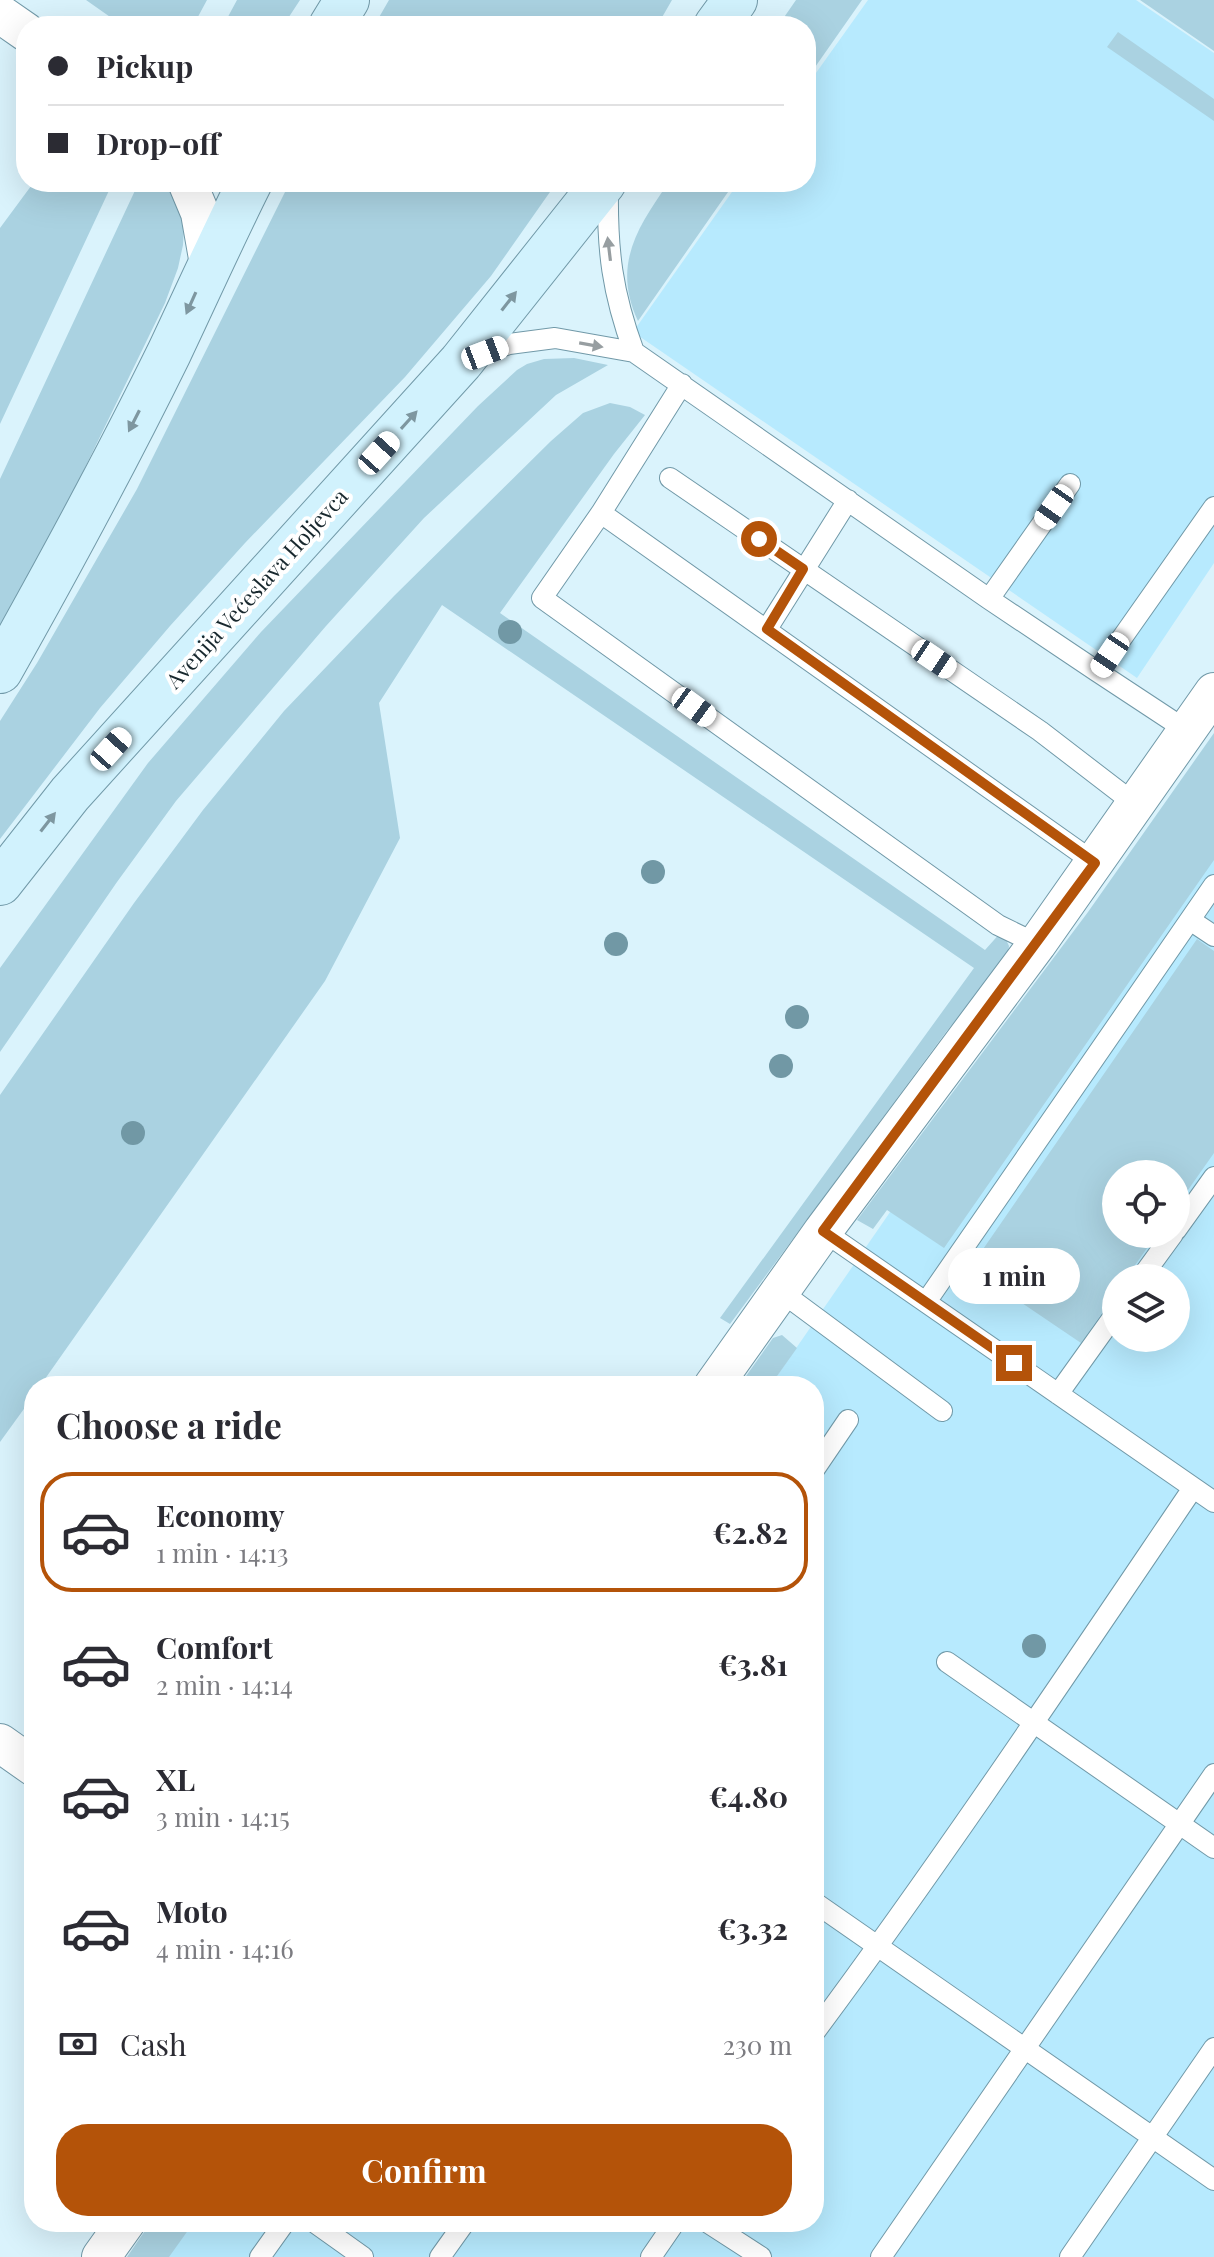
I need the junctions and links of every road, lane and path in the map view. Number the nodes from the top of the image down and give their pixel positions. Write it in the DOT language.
graph roads {
  1 [pos="191,192"];
  2 [pos="245,192"];
  3 [pos="598,192"];
  4 [pos="606,192"];
  5 [pos="209,264"];
  6 [pos="634,352"];
  7 [pos="461,362"];
  8 [pos="682,384"];
  9 [pos="670,478"];
  10 [pos="1070,484"];
  11 [pos="848,500"];
  12 [pos="1214,507"];
  13 [pos="601,513"];
  14 [pos="803,569"];
  15 [pos="989,599"];
  16 [pos="767,629"];
  17 [pos="0,671"];
  18 [pos="1098,672"];
  19 [pos="1214,692"];
  20 [pos="1186,730"];
  21 [pos="1135,804"];
  22 [pos="1095,863"];
  23 [pos="0,883"];
  24 [pos="1214,885"];
  25 [pos="1190,920"];
  26 [pos="1214,936"];
  27 [pos="1037,944"];
  28 [pos="1214,1177"];
  29 [pos="1190,1210"];
  30 [pos="823,1231"];
  31 [pos="780,1291"];
  32 [pos="926,1302"];
  33 [pos="1102,1333"];
  34 [pos="720,1376"];
  35 [pos="1058,1394"];
  36 [pos="942,1411"];
  37 [pos="848,1420"];
  38 [pos="824,1455"];
  39 [pos="1193,1488"];
  40 [pos="1214,1502"];
  41 [pos="947,1662"];
  42 [pos="1034,1722"];
  43 [pos="0,1743"];
  44 [pos="24,1760"];
  45 [pos="1214,1774"];
  46 [pos="1179,1824"];
  47 [pos="1214,1848"];
  48 [pos="824,1909"];
  49 [pos="877,1948"];
  50 [pos="824,2020"];
  51 [pos="1214,2048"];
  52 [pos="1026,2049"];
  53 [pos="1153,2136"];
  54 [pos="1214,2180"];
  55 [pos="119,2232"];
  56 [pos="278,2232"];
  57 [pos="328,2232"];
  58 [pos="458,2232"];
  59 [pos="668,2232"];
  60 [pos="722,2232"];
  61 [pos="101,2257"];
  62 [pos="260,2257"];
  63 [pos="363,2257"];
  64 [pos="440,2257"];
  65 [pos="651,2257"];
  66 [pos="761,2257"];
  67 [pos="881,2257"];
  68 [pos="1070,2257"];
  1 -- 5 [label="street"];
  2 -- 5 [label="main road"];
  7 -- 3 [label="main road, Avenija Većeslava Holjevca, one-way"];
  6 -- 4 [label="lane, one-way"];
  5 -- 17 [label="main road, one-way"];
  7 -- 6 [label="lane, one-way"];
  6 -- 8 [label="lane"];
  23 -- 7 [label="main road, Avenija Većeslava Holjevca, one-way"];
  8 -- 11 [label="lane"];
  8 -- 13 [label="lane"];
  9 -- 14 [label="lane"];
  10 -- 15 [label="lane"];
  11 -- 14 [label="lane"];
  11 -- 15 [label="lane"];
  12 -- 18 [label="lane"];
  13 -- 16 [label="lane"];
  13 -- 27 [label="lane"];
  14 -- 16 [label="lane"];
  14 -- 21 [label="lane"];
  15 -- 18 [label="lane"];
  16 -- 22 [label="lane"];
  18 -- 20 [label="lane"];
  19 -- 20 [label="street"];
  20 -- 21 [label="street"];
  21 -- 22 [label="street"];
  22 -- 27 [label="street"];
  24 -- 25 [label="lane"];
  25 -- 26 [label="lane"];
  25 -- 32 [label="lane"];
  27 -- 30 [label="street"];
  28 -- 29 [label="lane"];
  30 -- 31 [label="street"];
  30 -- 32 [label="lane"];
  31 -- 34 [label="street"];
  31 -- 36 [label="lane"];
  32 -- 35 [label="lane"];
  33 -- 35 [label="lane"];
  35 -- 39 [label="lane"];
  37 -- 38 [label="lane"];
  39 -- 40 [label="lane"];
  39 -- 42 [label="lane"];
  41 -- 42 [label="lane"];
  42 -- 46 [label="lane"];
  42 -- 49 [label="lane"];
  43 -- 44 [label="street"];
  45 -- 46 [label="lane"];
  46 -- 47 [label="lane"];
  46 -- 52 [label="lane"];
  48 -- 49 [label="lane"];
  49 -- 50 [label="lane"];
  49 -- 52 [label="lane"];
  51 -- 53 [label="lane"];
  52 -- 53 [label="lane"];
  52 -- 67 [label="lane"];
  53 -- 54 [label="lane"];
  53 -- 68 [label="lane"];
  55 -- 61 [label="street"];
  56 -- 62 [label="lane"];
  57 -- 63 [label="lane"];
  58 -- 64 [label="lane"];
  59 -- 65 [label="lane"];
  60 -- 66 [label="lane"];
}
